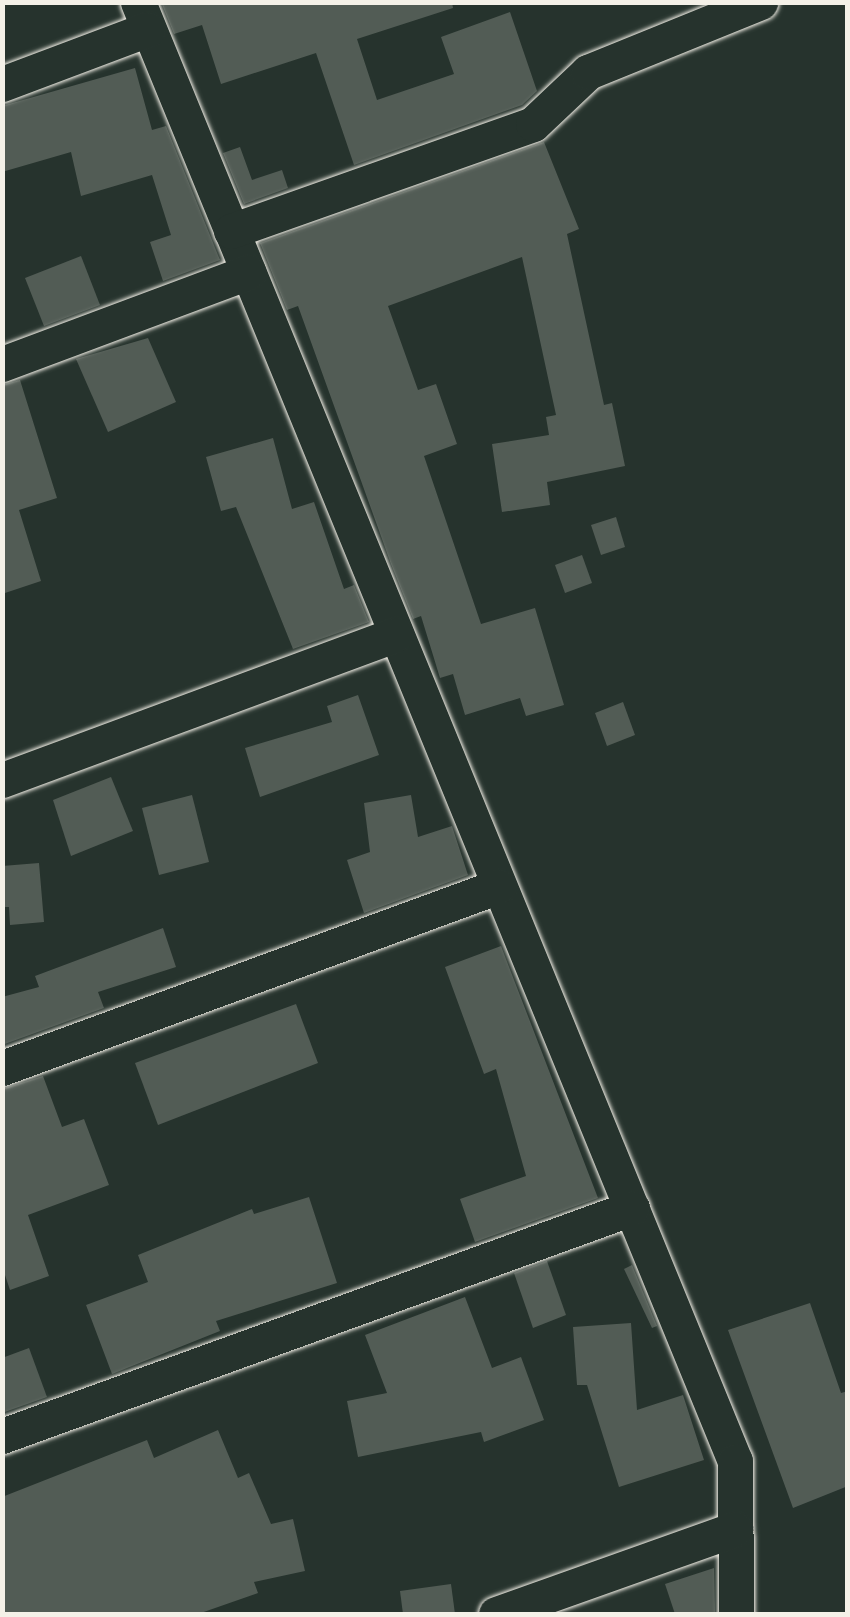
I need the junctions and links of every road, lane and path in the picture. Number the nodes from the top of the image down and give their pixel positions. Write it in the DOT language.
graph roads {
  1 [pos="760,2"];
  2 [pos="143,16"];
  3 [pos="2,84"];
  4 [pos="232,231"];
  5 [pos="248,272"];
  6 [pos="2,364"];
  7 [pos="396,634"];
  8 [pos="2,780"];
  9 [pos="500,886"];
  10 [pos="2,1068"];
  11 [pos="632,1208"];
  12 [pos="2,1436"];
  13 [pos="735,1528"];
  14 [pos="496,1614"];
  15 [pos="736,1614"];
  1 -- 4 [label="street"];
  2 -- 3 [label="street"];
  2 -- 4 [label="street"];
  4 -- 5 [label="street"];
  5 -- 6 [label="street"];
  5 -- 7 [label="street"];
  7 -- 8 [label="street"];
  7 -- 9 [label="street"];
  9 -- 10 [label="street"];
  9 -- 11 [label="street"];
  11 -- 12 [label="street"];
  11 -- 13 [label="street"];
  13 -- 14 [label="street"];
  13 -- 15 [label="street"];
}
